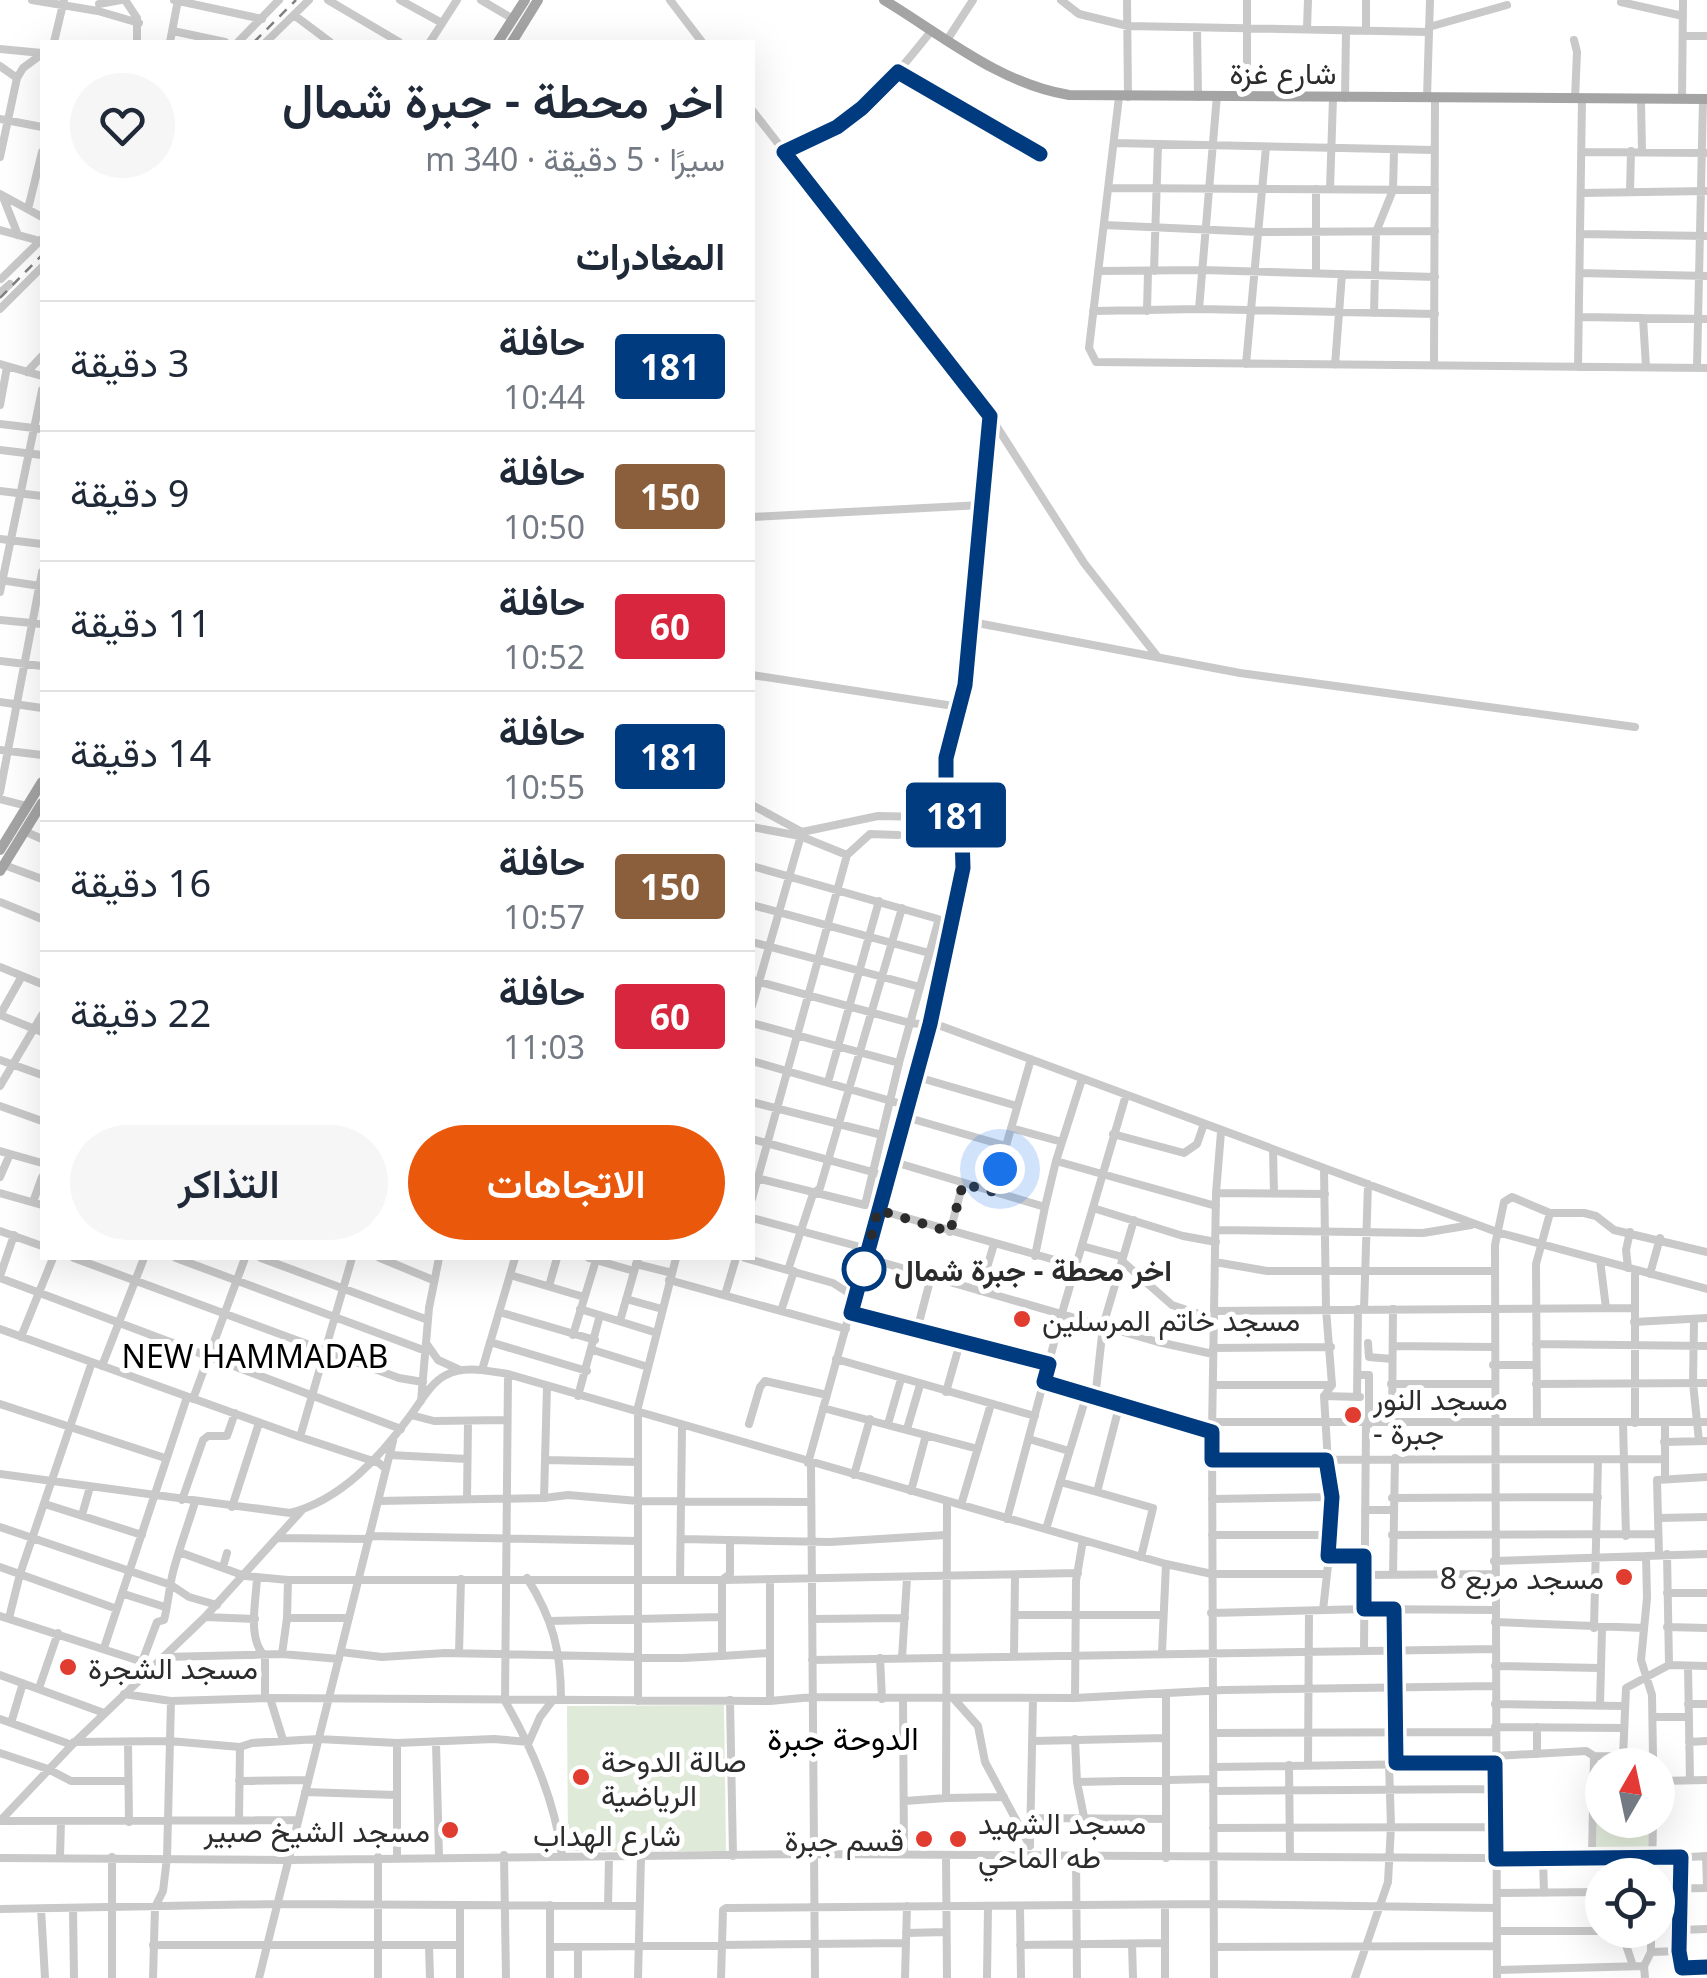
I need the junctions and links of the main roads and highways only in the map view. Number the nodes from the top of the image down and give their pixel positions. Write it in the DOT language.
graph roads {
  1 [pos="525,0"];
  2 [pos="538,0"];
  3 [pos="884,0"];
  4 [pos="499,40"];
  5 [pos="513,40"];
  6 [pos="1705,99"];
  7 [pos="40,785"];
  8 [pos="40,809"];
  9 [pos="2,844"];
  10 [pos="2,868"];
  1 -- 4 [label="main road"];
  2 -- 5 [label="main road"];
  3 -- 6 [label="main road, شارع غزة"];
  7 -- 9 [label="main road"];
  8 -- 10 [label="main road"];
}
